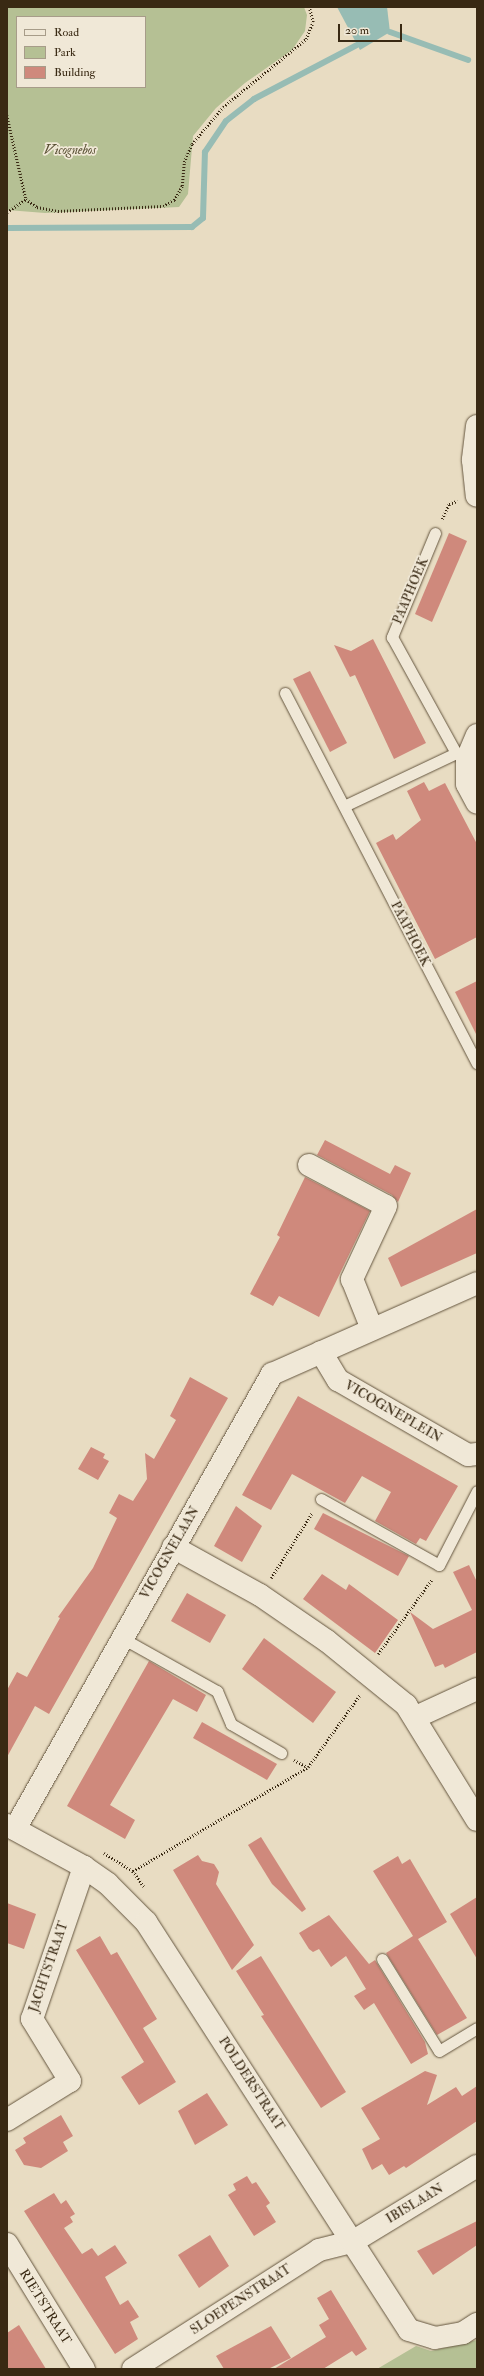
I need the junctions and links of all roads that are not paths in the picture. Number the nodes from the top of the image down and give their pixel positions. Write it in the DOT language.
graph roads {
  1 [pos="477,426"];
  2 [pos="476,495"];
  3 [pos="435,533"];
  4 [pos="285,693"];
  5 [pos="477,735"];
  6 [pos="462,756"];
  7 [pos="477,803"];
  8 [pos="344,806"];
  9 [pos="477,1063"];
  10 [pos="309,1165"];
  11 [pos="477,1283"];
  12 [pos="372,1329"];
  13 [pos="321,1352"];
  14 [pos="477,1454"];
  15 [pos="477,1492"];
  16 [pos="321,1498"];
  17 [pos="173,1547"];
  18 [pos="122,1638"];
  19 [pos="477,1689"];
  20 [pos="416,1717"];
  21 [pos="281,1753"];
  22 [pos="477,1820"];
  23 [pos="11,1827"];
  24 [pos="84,1867"];
  25 [pos="382,1959"];
  26 [pos="477,2028"];
  27 [pos="7,2120"];
  28 [pos="477,2166"];
  29 [pos="354,2241"];
  30 [pos="7,2244"];
  31 [pos="477,2324"];
  32 [pos="84,2369"];
  33 [pos="134,2369"];
  1 -- 2 [label="street"];
  3 -- 6 [label="lane, PAAPHOEK"];
  4 -- 8 [label="lane, PAAPHOEK"];
  5 -- 6 [label="street, PAAPHOEK"];
  6 -- 7 [label="street, PAAPHOEK"];
  6 -- 8 [label="lane"];
  8 -- 9 [label="lane, PAAPHOEK"];
  10 -- 12 [label="street"];
  11 -- 12 [label="street, VICOGNELAAN"];
  12 -- 13 [label="street, VICOGNELAAN"];
  13 -- 14 [label="street, VICOGNEPLEIN"];
  13 -- 17 [label="street, VICOGNELAAN"];
  15 -- 16 [label="lane"];
  17 -- 18 [label="street, VICOGNELAAN"];
  17 -- 20 [label="street"];
  18 -- 21 [label="lane"];
  18 -- 23 [label="street, VICOGNELAAN"];
  19 -- 20 [label="street"];
  20 -- 22 [label="street"];
  23 -- 24 [label="street, POLDERSTRAAT"];
  24 -- 27 [label="street, JACHTSTRAAT"];
  24 -- 29 [label="street, POLDERSTRAAT"];
  25 -- 26 [label="lane"];
  28 -- 29 [label="street, IBISLAAN"];
  29 -- 31 [label="street, POLDERSTRAAT"];
  29 -- 33 [label="street, SLOEPENSTRAAT"];
  30 -- 32 [label="street, RIETSTRAAT"];
}
